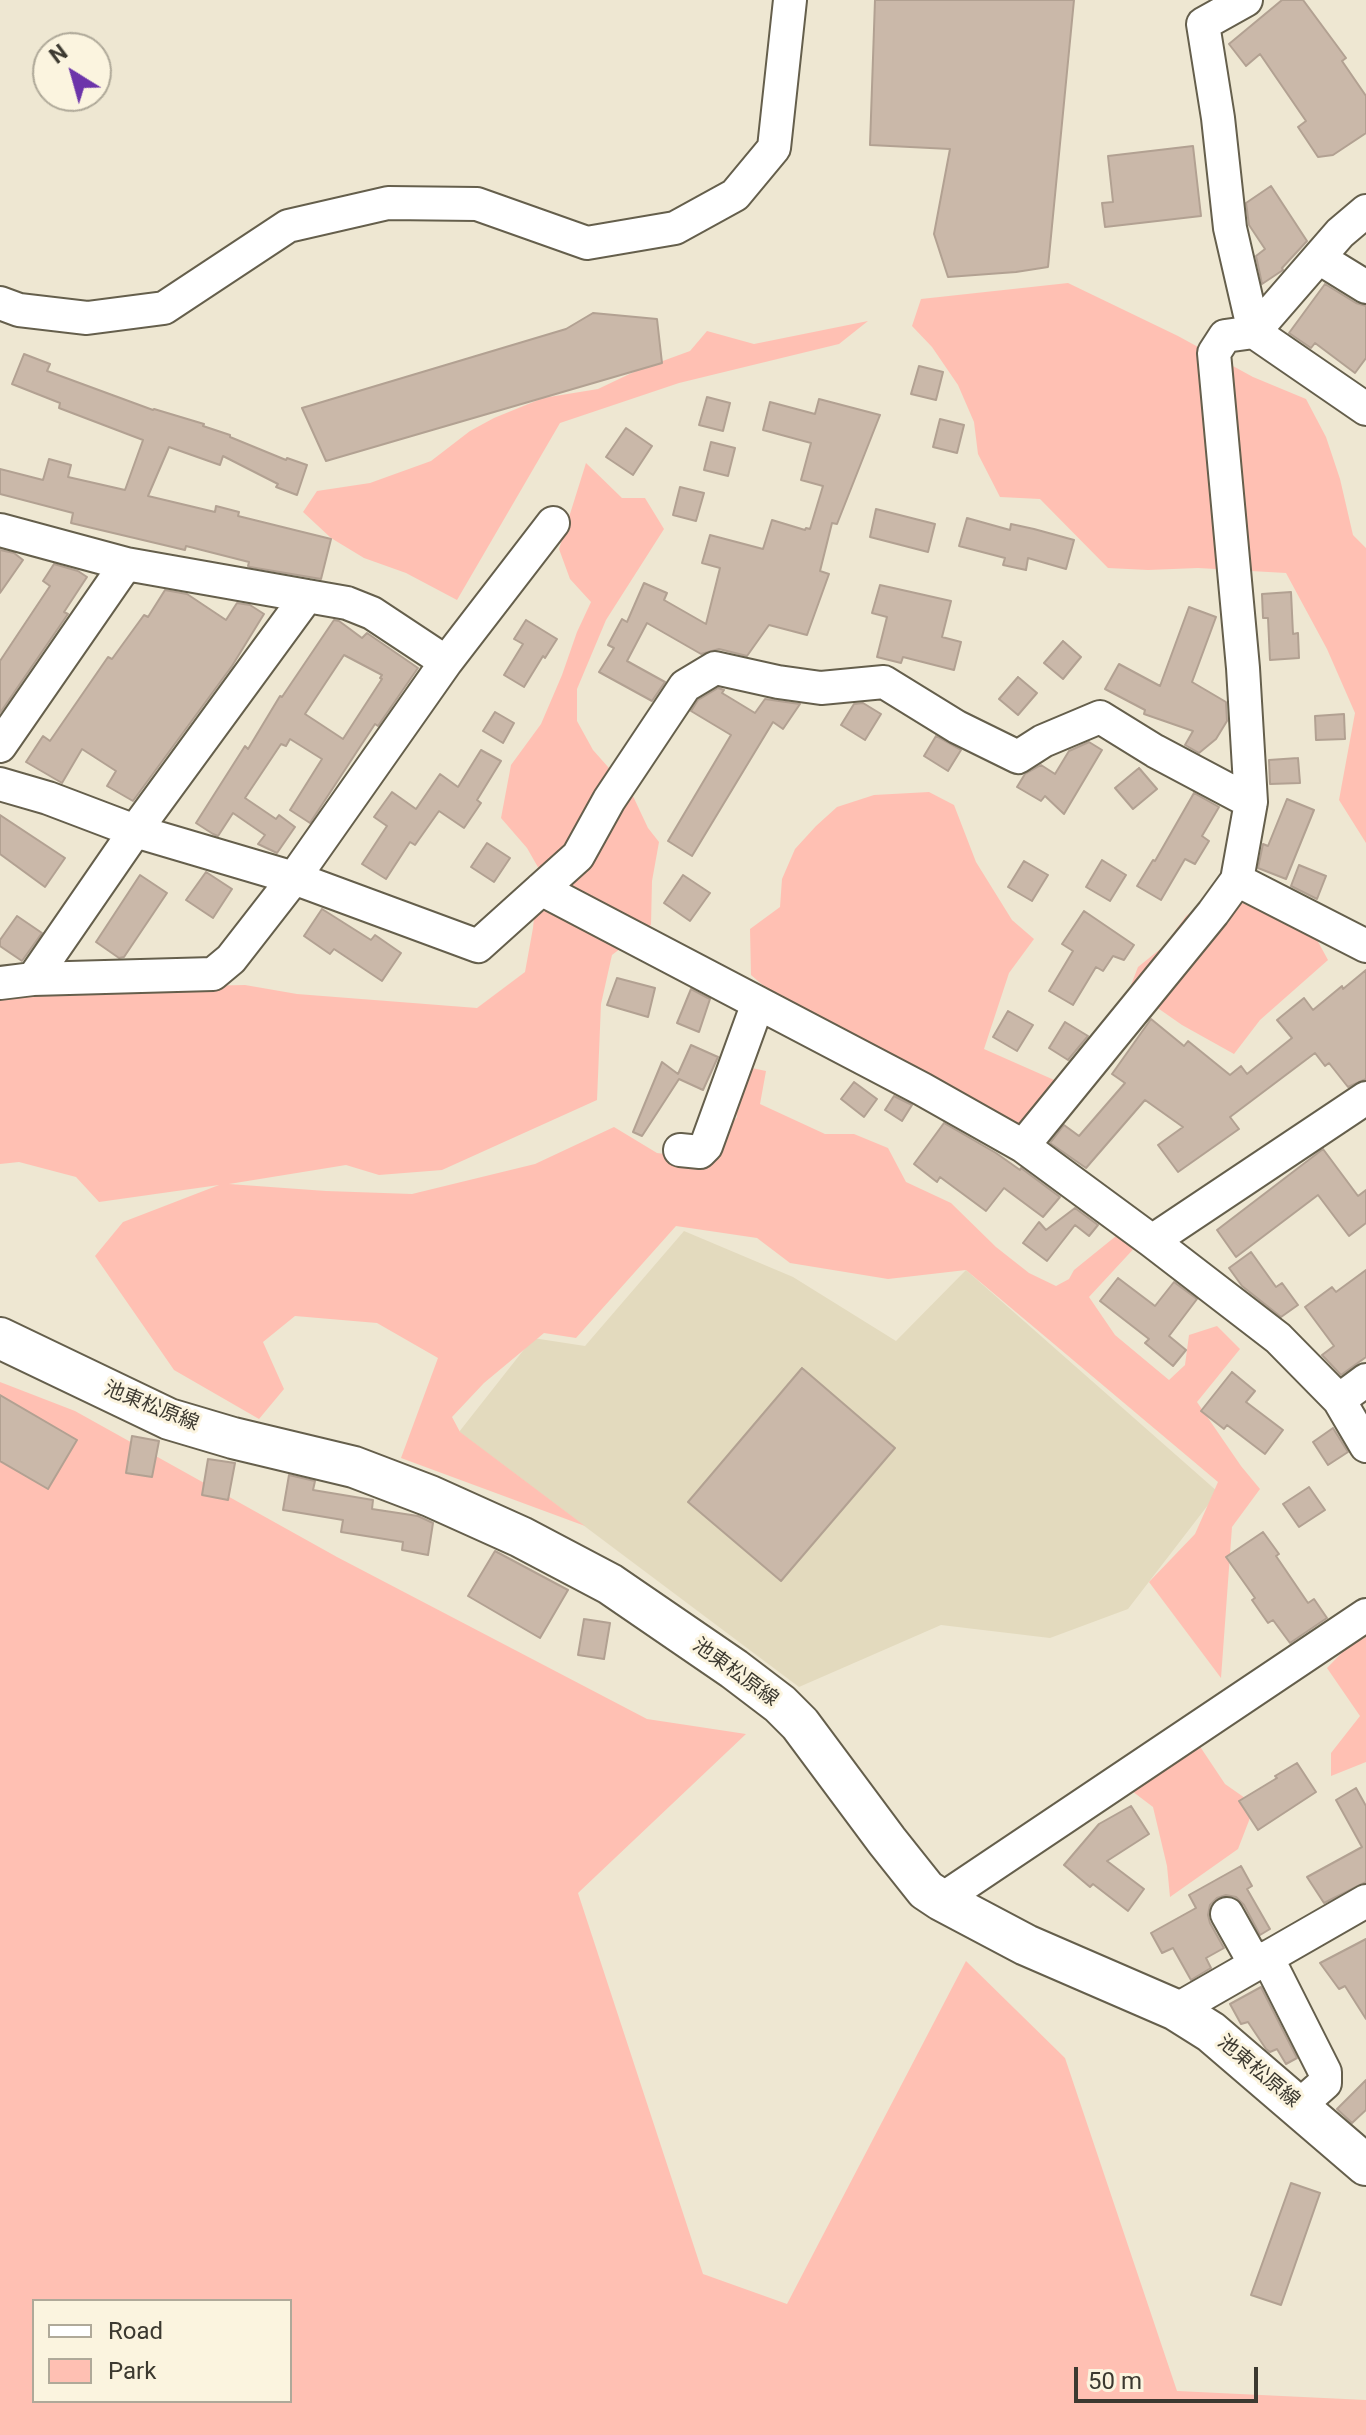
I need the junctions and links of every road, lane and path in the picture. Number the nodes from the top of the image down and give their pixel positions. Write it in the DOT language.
graph roads {
  1 [pos="790,0"];
  2 [pos="1242,1"];
  3 [pos="1366,211"];
  4 [pos="1319,258"];
  5 [pos="1366,287"];
  6 [pos="0,303"];
  7 [pos="1254,332"];
  8 [pos="1366,409"];
  9 [pos="553,523"];
  10 [pos="0,530"];
  11 [pos="126,564"];
  12 [pos="307,596"];
  13 [pos="446,662"];
  14 [pos="0,746"];
  15 [pos="0,784"];
  16 [pos="1251,802"];
  17 [pos="135,831"];
  18 [pos="294,878"];
  19 [pos="1237,880"];
  20 [pos="541,889"];
  21 [pos="1366,946"];
  22 [pos="33,979"];
  23 [pos="0,983"];
  24 [pos="758,1003"];
  25 [pos="1366,1098"];
  26 [pos="1023,1146"];
  27 [pos="680,1150"];
  28 [pos="1152,1241"];
  29 [pos="0,1338"];
  30 [pos="1366,1380"];
  31 [pos="1339,1400"];
  32 [pos="1366,1446"];
  33 [pos="1366,1615"];
  34 [pos="941,1900"];
  35 [pos="1366,1901"];
  36 [pos="1227,1914"];
  37 [pos="1261,1961"];
  38 [pos="1176,2010"];
  39 [pos="1299,2106"];
  40 [pos="1366,2165"];
  1 -- 6 [label="street"];
  2 -- 7 [label="street"];
  3 -- 4 [label="street"];
  4 -- 5 [label="street"];
  4 -- 7 [label="street"];
  7 -- 8 [label="street"];
  7 -- 16 [label="street"];
  9 -- 13 [label="street"];
  10 -- 11 [label="street"];
  11 -- 12 [label="street"];
  11 -- 14 [label="street"];
  12 -- 13 [label="street"];
  12 -- 17 [label="street"];
  13 -- 18 [label="street"];
  15 -- 17 [label="street"];
  16 -- 19 [label="street"];
  16 -- 20 [label="street"];
  17 -- 18 [label="street"];
  17 -- 22 [label="street"];
  18 -- 20 [label="street"];
  18 -- 22 [label="street"];
  19 -- 21 [label="street"];
  19 -- 26 [label="street"];
  20 -- 24 [label="street"];
  22 -- 23 [label="street"];
  24 -- 26 [label="street"];
  24 -- 27 [label="street"];
  25 -- 28 [label="street"];
  26 -- 28 [label="street"];
  28 -- 31 [label="street"];
  29 -- 34 [label="main road, 池東松原線"];
  30 -- 31 [label="street"];
  31 -- 32 [label="street"];
  33 -- 34 [label="street"];
  34 -- 38 [label="main road, 池東松原線"];
  35 -- 37 [label="street"];
  36 -- 37 [label="street"];
  37 -- 38 [label="street"];
  37 -- 39 [label="street"];
  38 -- 39 [label="main road, 池東松原線"];
  39 -- 40 [label="main road, 池東松原線"];
}
